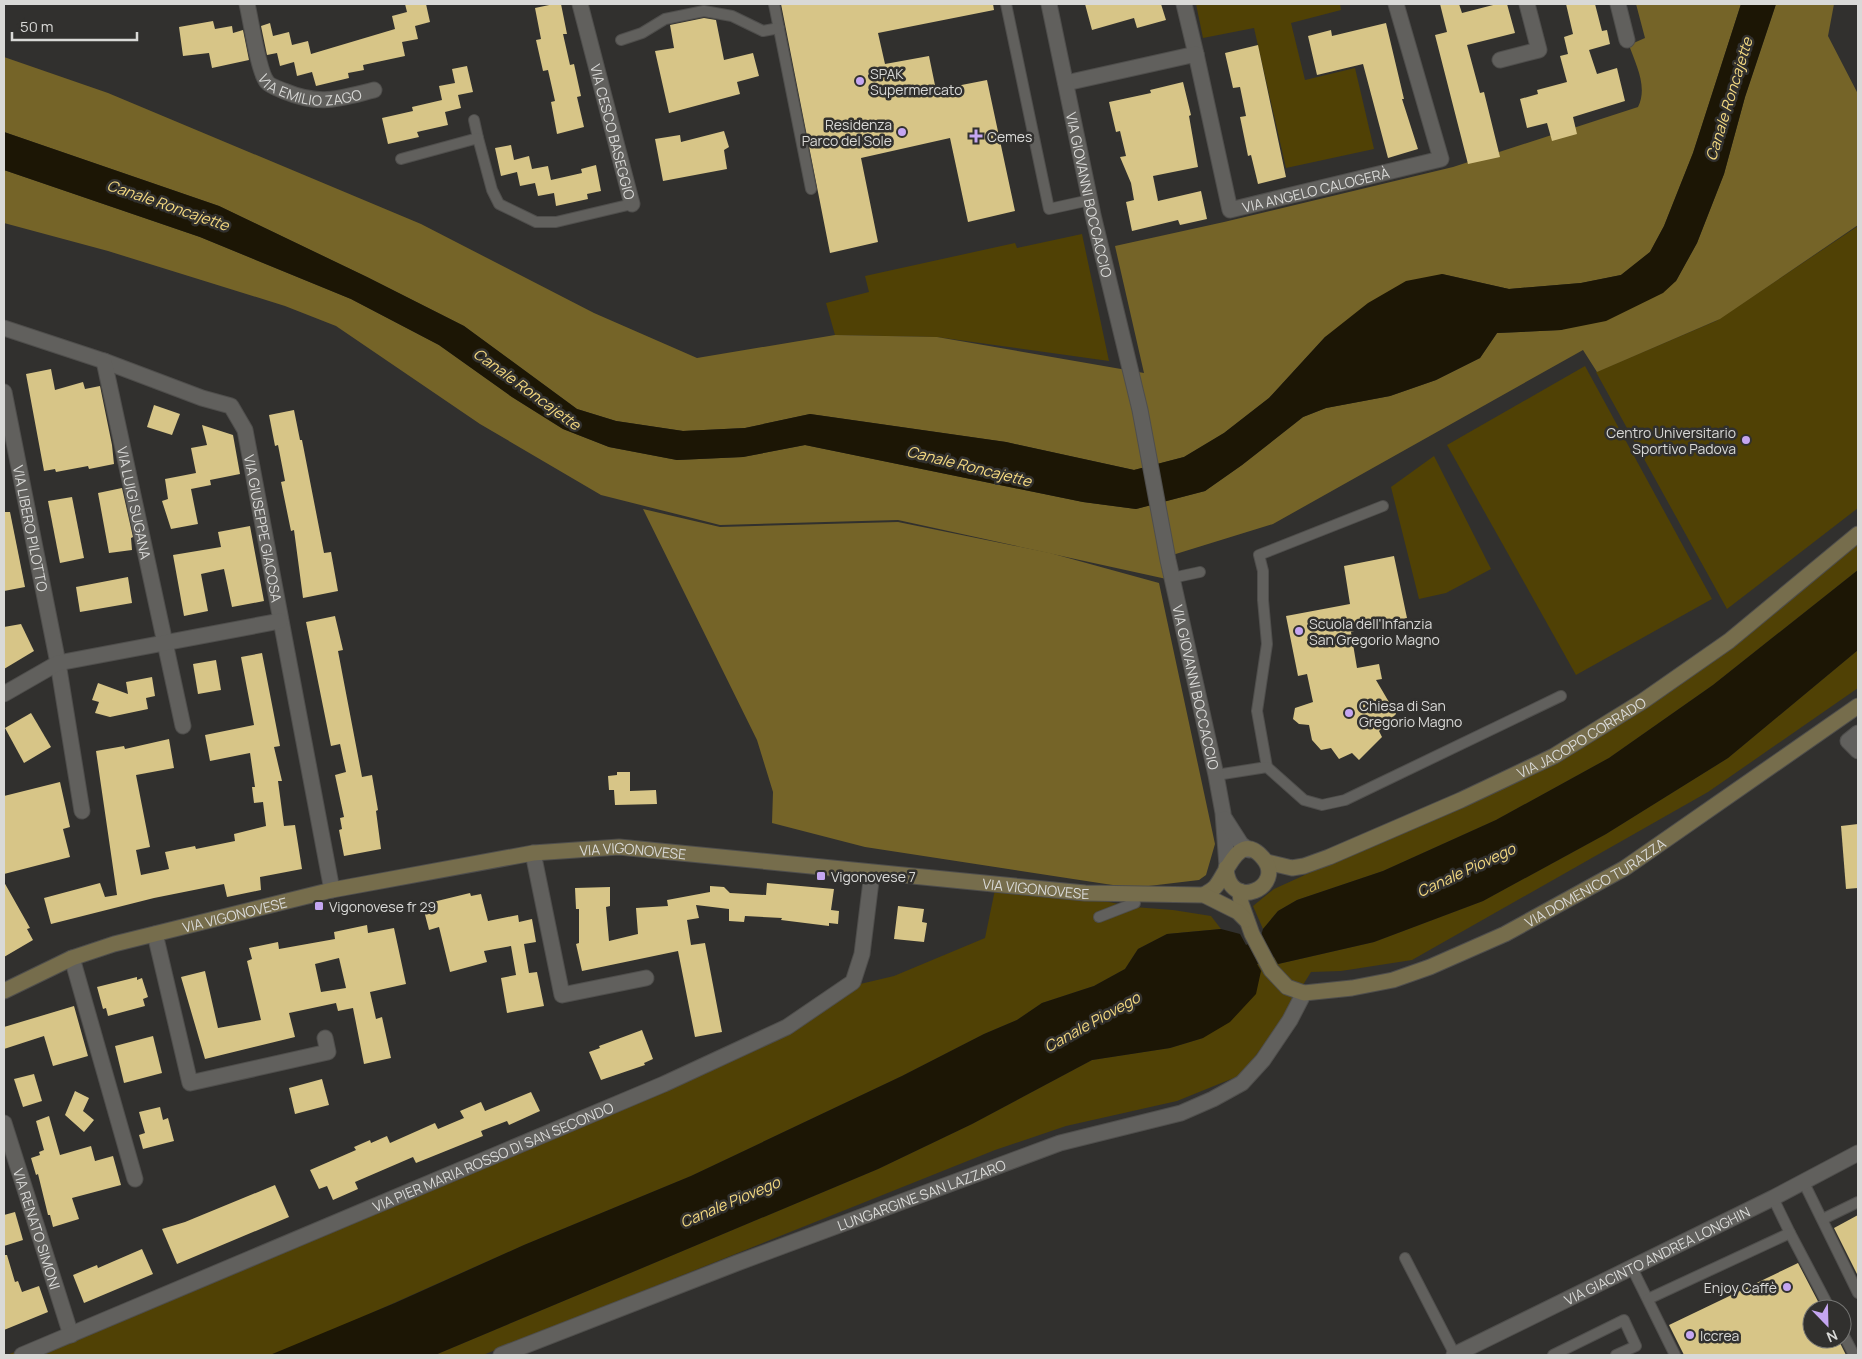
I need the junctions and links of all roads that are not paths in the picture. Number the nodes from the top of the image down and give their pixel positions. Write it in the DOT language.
graph roads {
  1 [pos="247,4"];
  2 [pos="580,4"];
  3 [pos="774,4"];
  4 [pos="1006,4"];
  5 [pos="1049,4"];
  6 [pos="1184,4"];
  7 [pos="1396,4"];
  8 [pos="1527,4"];
  9 [pos="1618,4"];
  10 [pos="779,28"];
  11 [pos="621,40"];
  12 [pos="1627,40"];
  13 [pos="1196,54"];
  14 [pos="1500,60"];
  15 [pos="1066,83"];
  16 [pos="375,92"];
  17 [pos="474,120"];
  18 [pos="478,138"];
  19 [pos="401,159"];
  20 [pos="812,189"];
  21 [pos="1090,200"];
  22 [pos="632,204"];
  23 [pos="4,328"];
  24 [pos="104,361"];
  25 [pos="4,392"];
  26 [pos="1383,506"];
  27 [pos="1858,534"];
  28 [pos="1200,572"];
  29 [pos="1172,578"];
  30 [pos="280,621"];
  31 [pos="166,644"];
  32 [pos="58,663"];
  33 [pos="4,694"];
  34 [pos="1561,696"];
  35 [pos="1858,706"];
  36 [pos="183,726"];
  37 [pos="1858,733"];
  38 [pos="1858,751"];
  39 [pos="1267,767"];
  40 [pos="1216,776"];
  41 [pos="82,811"];
  42 [pos="1223,814"];
  43 [pos="1249,850"];
  44 [pos="533,853"];
  45 [pos="1267,862"];
  46 [pos="1227,867"];
  47 [pos="872,873"];
  48 [pos="332,890"];
  49 [pos="1238,891"];
  50 [pos="1208,897"];
  51 [pos="1136,903"];
  52 [pos="1103,915"];
  53 [pos="1249,927"];
  54 [pos="155,934"];
  55 [pos="72,958"];
  56 [pos="646,978"];
  57 [pos="4,991"];
  58 [pos="1304,993"];
  59 [pos="325,1038"];
  60 [pos="4,1123"];
  61 [pos="1858,1153"];
  62 [pos="135,1180"];
  63 [pos="1803,1181"];
  64 [pos="1773,1198"];
  65 [pos="1858,1202"];
  66 [pos="1823,1219"];
  67 [pos="1790,1233"];
  68 [pos="1405,1258"];
  69 [pos="1632,1268"];
  70 [pos="1858,1293"];
  71 [pos="1648,1299"];
  72 [pos="1825,1299"];
  73 [pos="71,1335"];
  74 [pos="22,1355"];
  75 [pos="502,1355"];
  76 [pos="1454,1355"];
  77 [pos="1552,1355"];
  78 [pos="1616,1355"];
  79 [pos="1675,1355"];
  1 -- 16 [label="street, VIA EMILIO ZAGO"];
  2 -- 22 [label="street, VIA CESCO BASEGGIO"];
  3 -- 10 [label="lane"];
  4 -- 21 [label="lane"];
  5 -- 15 [label="street, VIA GIOVANNI BOCCACCIO"];
  6 -- 13 [label="street"];
  7 -- 13 [label="street, VIA ANGELO CALOGERÀ"];
  8 -- 14 [label="street"];
  9 -- 12 [label="street"];
  10 -- 11 [label="lane"];
  10 -- 20 [label="lane"];
  13 -- 15 [label="street"];
  15 -- 21 [label="street, VIA GIOVANNI BOCCACCIO"];
  17 -- 18 [label="lane, VIA CESCO BASEGGIO"];
  18 -- 19 [label="lane"];
  18 -- 22 [label="lane, VIA CESCO BASEGGIO"];
  21 -- 29 [label="street, VIA GIOVANNI BOCCACCIO"];
  23 -- 24 [label="street, VIA GIUSEPPE GIACOSA"];
  24 -- 30 [label="street, VIA GIUSEPPE GIACOSA"];
  24 -- 31 [label="street, VIA LUIGI SUGANA"];
  25 -- 32 [label="street, VIA LIBERO PILOTTO"];
  26 -- 39 [label="lane"];
  27 -- 45 [label="main road, VIA JACOPO CORRADO"];
  28 -- 29 [label="lane"];
  29 -- 40 [label="street, VIA GIOVANNI BOCCACCIO"];
  30 -- 31 [label="street"];
  30 -- 48 [label="street, VIA GIUSEPPE GIACOSA"];
  31 -- 32 [label="street"];
  31 -- 36 [label="street, VIA LUIGI SUGANA"];
  32 -- 33 [label="street"];
  32 -- 41 [label="street, VIA LIBERO PILOTTO"];
  34 -- 39 [label="lane"];
  35 -- 58 [label="main road, VIA DOMENICO TURAZZA"];
  37 -- 38 [label="street"];
  39 -- 40 [label="lane"];
  40 -- 42 [label="street, VIA GIOVANNI BOCCACCIO"];
  42 -- 43 [label="street, VIA GIOVANNI BOCCACCIO"];
  42 -- 46 [label="street, VIA GIOVANNI BOCCACCIO"];
  43 -- 45 [label="main road"];
  43 -- 46 [label="main road"];
  44 -- 47 [label="main road, VIA VIGONOVESE"];
  44 -- 48 [label="main road, VIA VIGONOVESE"];
  44 -- 56 [label="street"];
  45 -- 49 [label="main road"];
  46 -- 49 [label="main road"];
  46 -- 50 [label="main road"];
  47 -- 50 [label="main road, VIA VIGONOVESE"];
  47 -- 73 [label="street, VIA PIER MARIA ROSSO DI SAN SECONDO"];
  48 -- 54 [label="main road, VIA VIGONOVESE"];
  49 -- 50 [label="main road, VIA VIGONOVESE"];
  49 -- 53 [label="main road"];
  50 -- 53 [label="main road"];
  51 -- 52 [label="lane"];
  53 -- 58 [label="main road"];
  54 -- 55 [label="main road, VIA VIGONOVESE"];
  54 -- 59 [label="street"];
  55 -- 57 [label="main road, VIA VIGONOVESE"];
  55 -- 62 [label="street"];
  58 -- 75 [label="street, LUNGARGINE SAN LAZZARO"];
  60 -- 73 [label="street, VIA RENATO SIMONI"];
  61 -- 63 [label="street, VIA GIACINTO ANDREA LONGHIN"];
  63 -- 64 [label="street, VIA GIACINTO ANDREA LONGHIN"];
  63 -- 66 [label="lane"];
  64 -- 67 [label="lane"];
  64 -- 69 [label="street, VIA GIACINTO ANDREA LONGHIN"];
  65 -- 66 [label="lane"];
  66 -- 70 [label="lane"];
  67 -- 71 [label="lane"];
  67 -- 72 [label="lane"];
  68 -- 76 [label="lane"];
  69 -- 71 [label="lane"];
  69 -- 76 [label="street, VIA GIACINTO ANDREA LONGHIN"];
  71 -- 79 [label="lane"];
  73 -- 74 [label="street, VIA PIER MARIA ROSSO DI SAN SECONDO"];
  77 -- 78 [label="lane"];
}
